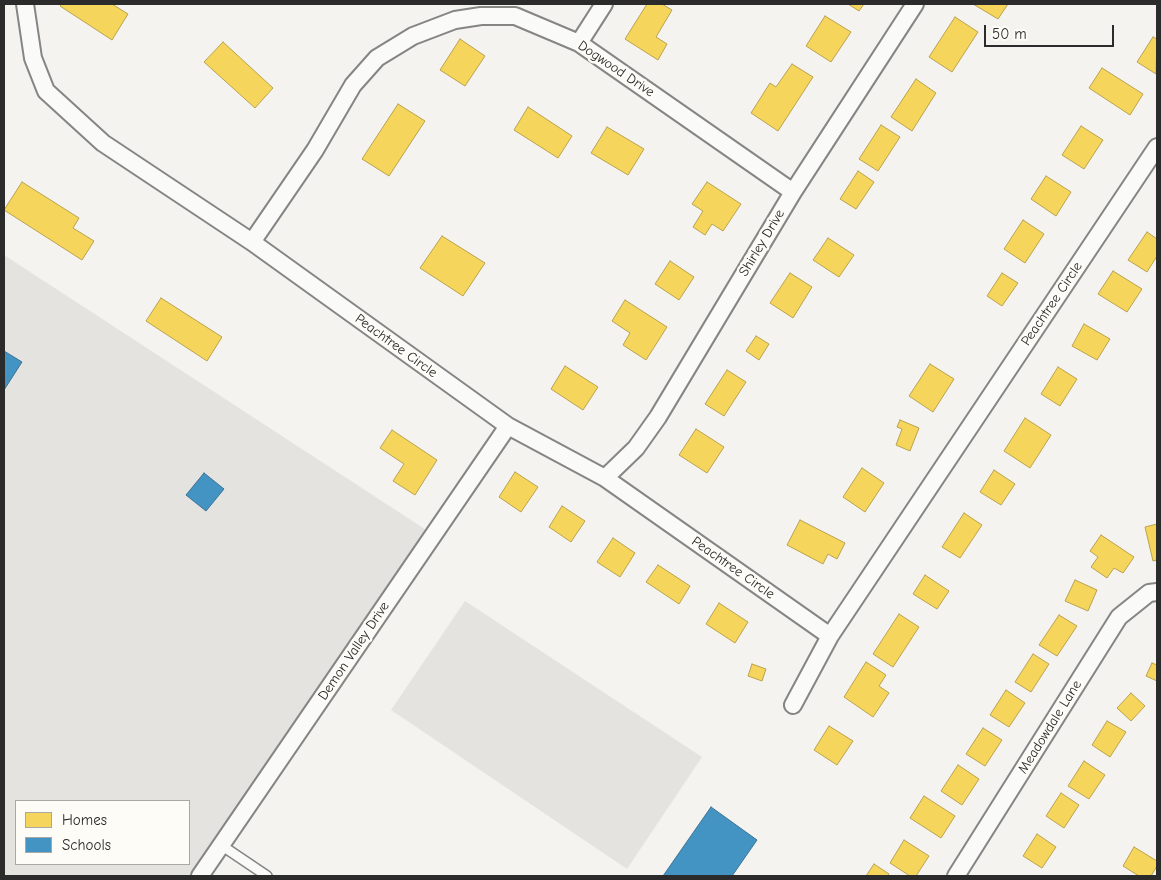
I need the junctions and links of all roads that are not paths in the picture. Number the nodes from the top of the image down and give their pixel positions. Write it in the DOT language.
graph roads {
  1 [pos="25,4"];
  2 [pos="604,4"];
  3 [pos="915,4"];
  4 [pos="579,43"];
  5 [pos="1157,147"];
  6 [pos="793,192"];
  7 [pos="252,242"];
  8 [pos="508,426"];
  9 [pos="605,478"];
  10 [pos="1157,592"];
  11 [pos="830,636"];
  12 [pos="793,705"];
  13 [pos="221,845"];
  14 [pos="200,876"];
  15 [pos="267,876"];
  16 [pos="956,876"];
  1 -- 7 [label="street, Peachtree Circle"];
  2 -- 4 [label="street"];
  3 -- 6 [label="street, Shirley Drive"];
  4 -- 6 [label="street, Dogwood Drive"];
  4 -- 7 [label="street, Dogwood Drive"];
  5 -- 11 [label="street, Peachtree Circle"];
  6 -- 9 [label="street, Shirley Drive"];
  7 -- 8 [label="street, Peachtree Circle"];
  8 -- 9 [label="street, Peachtree Circle"];
  8 -- 13 [label="street, Demon Valley Drive"];
  9 -- 11 [label="street, Peachtree Circle"];
  10 -- 16 [label="street, Meadowdale Lane"];
  11 -- 12 [label="street, Peachtree Circle"];
  13 -- 14 [label="street, Demon Valley Drive"];
  13 -- 15 [label="lane"];
}
